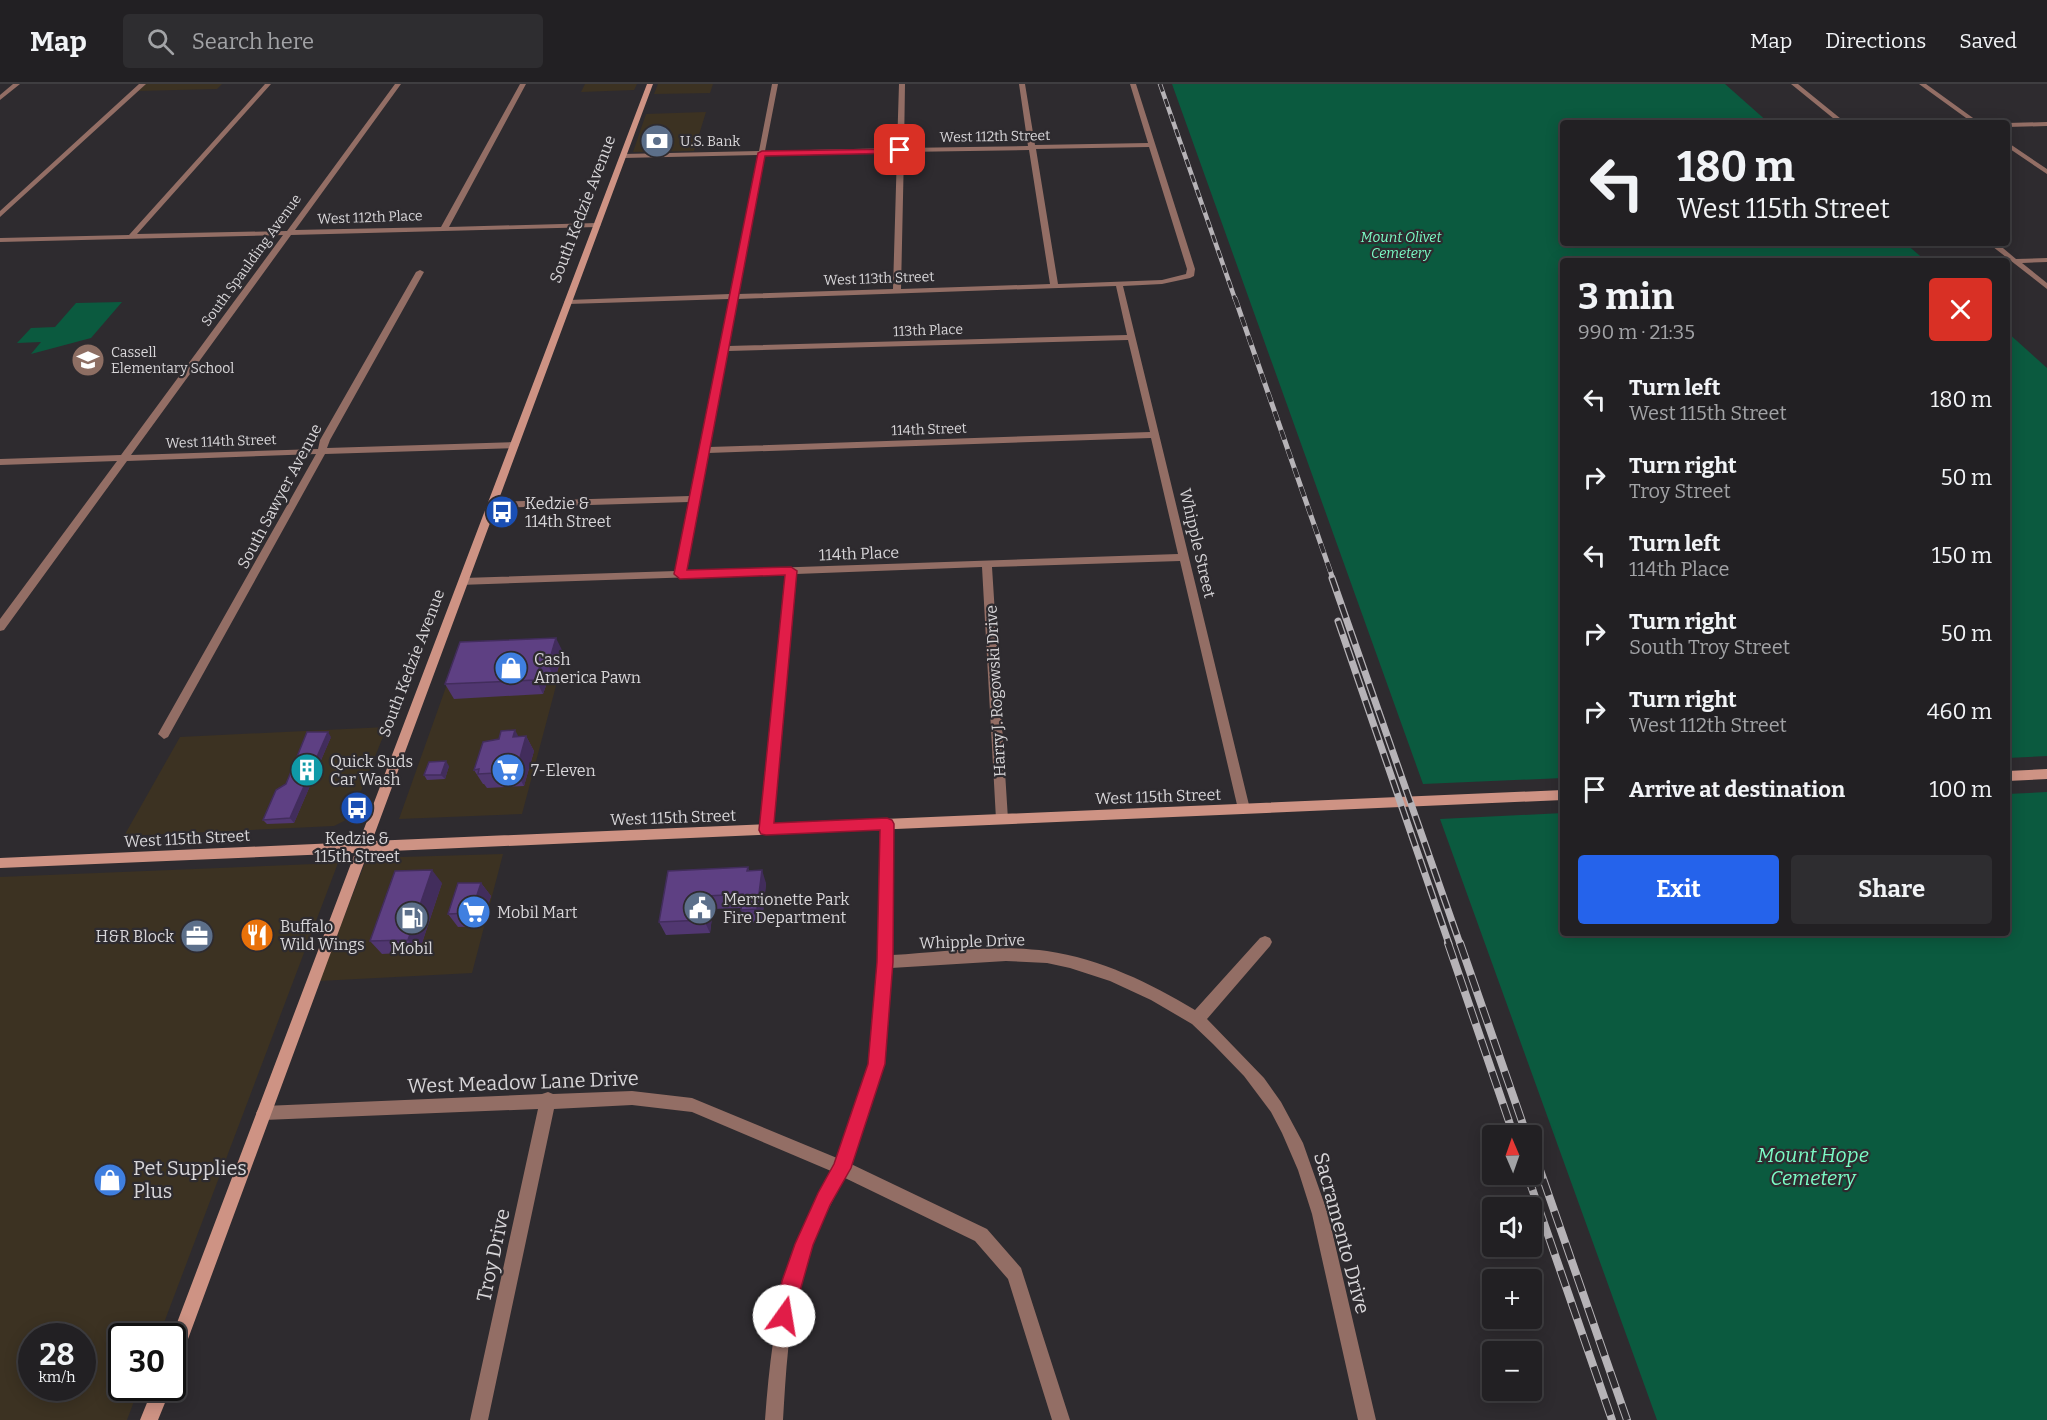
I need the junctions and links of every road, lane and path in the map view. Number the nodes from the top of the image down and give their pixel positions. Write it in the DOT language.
graph roads {
  1 [pos="17,84"];
  2 [pos="143,84"];
  3 [pos="268,84"];
  4 [pos="398,84"];
  5 [pos="523,84"];
  6 [pos="650,84"];
  7 [pos="776,84"];
  8 [pos="902,84"];
  9 [pos="1022,84"];
  10 [pos="1133,84"];
  11 [pos="1794,84"];
  12 [pos="1922,84"];
  13 [pos="0,98"];
  14 [pos="1839,120"];
  15 [pos="1973,120"];
  16 [pos="2047,124"];
  17 [pos="2010,125"];
  18 [pos="1151,145"];
  19 [pos="2010,146"];
  20 [pos="1032,148"];
  21 [pos="900,150"];
  22 [pos="762,153"];
  23 [pos="623,156"];
  24 [pos="2047,172"];
  25 [pos="0,215"];
  26 [pos="597,225"];
  27 [pos="444,228"];
  28 [pos="287,233"];
  29 [pos="131,237"];
  30 [pos="0,240"];
  31 [pos="1996,246"];
  32 [pos="2047,260"];
  33 [pos="2014,261"];
  34 [pos="420,272"];
  35 [pos="1119,284"];
  36 [pos="1054,286"];
  37 [pos="2047,287"];
  38 [pos="897,291"];
  39 [pos="734,296"];
  40 [pos="568,302"];
  41 [pos="1132,337"];
  42 [pos="724,349"];
  43 [pos="1155,435"];
  44 [pos="514,445"];
  45 [pos="704,450"];
  46 [pos="322,451"];
  47 [pos="124,458"];
  48 [pos="0,462"];
  49 [pos="695,499"];
  50 [pos="492,506"];
  51 [pos="1184,557"];
  52 [pos="987,564"];
  53 [pos="791,571"];
  54 [pos="680,574"];
  55 [pos="463,582"];
  56 [pos="0,627"];
  57 [pos="164,734"];
  58 [pos="2047,774"];
  59 [pos="2010,776"];
  60 [pos="1560,795"];
  61 [pos="1244,809"];
  62 [pos="1002,819"];
  63 [pos="887,824"];
  64 [pos="766,830"];
  65 [pos="363,847"];
  66 [pos="0,863"];
  67 [pos="1265,942"];
  68 [pos="885,962"];
  69 [pos="1197,1019"];
  70 [pos="548,1100"];
  71 [pos="264,1113"];
  72 [pos="842,1168"];
  73 [pos="185,1323"];
  74 [pos="157,1401"];
  75 [pos="149,1420"];
  76 [pos="479,1420"];
  77 [pos="774,1420"];
  78 [pos="1061,1420"];
  79 [pos="1367,1420"];
  1 -- 13 [label="street"];
  2 -- 25 [label="street"];
  3 -- 29 [label="street"];
  4 -- 28 [label="street, South Spaulding Avenue"];
  5 -- 27 [label="street"];
  6 -- 23 [label="main road, South Kedzie Avenue"];
  7 -- 22 [label="street"];
  8 -- 21 [label="street"];
  9 -- 20 [label="street"];
  10 -- 18 [label="street"];
  11 -- 14 [label="street"];
  12 -- 15 [label="street"];
  16 -- 17 [label="street"];
  18 -- 20 [label="street, West 112th Street"];
  18 -- 35 [label="street, West 113th Street"];
  19 -- 24 [label="street"];
  20 -- 21 [label="street, West 112th Street"];
  20 -- 36 [label="street"];
  21 -- 22 [label="street, West 112th Street"];
  21 -- 38 [label="street"];
  22 -- 23 [label="street, West 112th Street"];
  22 -- 39 [label="street"];
  23 -- 26 [label="main road, South Kedzie Avenue"];
  26 -- 27 [label="street, West 112th Place"];
  26 -- 40 [label="main road, South Kedzie Avenue"];
  27 -- 28 [label="street, West 112th Place"];
  28 -- 29 [label="street, West 112th Place"];
  28 -- 47 [label="street, South Spaulding Avenue"];
  29 -- 30 [label="street, West 112th Place"];
  31 -- 33 [label="street"];
  32 -- 33 [label="street"];
  33 -- 37 [label="street"];
  34 -- 46 [label="street, South Sawyer Avenue"];
  35 -- 36 [label="street, West 113th Street"];
  35 -- 41 [label="street, Whipple Street"];
  36 -- 38 [label="street, West 113th Street"];
  38 -- 39 [label="street, West 113th Street"];
  39 -- 40 [label="street, West 113th Street"];
  39 -- 42 [label="street"];
  40 -- 44 [label="main road, South Kedzie Avenue"];
  41 -- 42 [label="street, 113th Place"];
  41 -- 43 [label="street, Whipple Street"];
  42 -- 45 [label="street"];
  43 -- 45 [label="street, 114th Street"];
  43 -- 51 [label="street, Whipple Street"];
  44 -- 46 [label="street, West 114th Street"];
  44 -- 50 [label="main road, South Kedzie Avenue"];
  45 -- 49 [label="street"];
  46 -- 47 [label="street, West 114th Street"];
  46 -- 57 [label="street, South Sawyer Avenue"];
  47 -- 48 [label="street, West 114th Street"];
  47 -- 56 [label="street, South Spaulding Avenue"];
  49 -- 50 [label="street"];
  49 -- 54 [label="street"];
  50 -- 55 [label="main road, South Kedzie Avenue"];
  51 -- 52 [label="street, 114th Place"];
  51 -- 61 [label="street, Whipple Street"];
  52 -- 53 [label="street, 114th Place"];
  52 -- 62 [label="street, Harry J. Rogowski Drive"];
  53 -- 54 [label="street, 114th Place"];
  53 -- 64 [label="street"];
  54 -- 55 [label="street, 114th Place"];
  55 -- 65 [label="main road, South Kedzie Avenue"];
  58 -- 59 [label="main road"];
  60 -- 61 [label="main road, West 115th Street"];
  61 -- 62 [label="main road, West 115th Street"];
  62 -- 63 [label="main road, West 115th Street"];
  63 -- 64 [label="main road, West 115th Street"];
  63 -- 68 [label="street"];
  64 -- 65 [label="main road, West 115th Street"];
  65 -- 66 [label="main road, West 115th Street"];
  65 -- 71 [label="main road, South Kedzie Avenue"];
  67 -- 69 [label="street"];
  68 -- 69 [label="street, Whipple Drive"];
  68 -- 72 [label="street"];
  69 -- 79 [label="street, Sacramento Drive"];
  70 -- 71 [label="street, West Meadow Lane Drive"];
  70 -- 72 [label="street, West Meadow Lane Drive"];
  70 -- 76 [label="street, Troy Drive"];
  71 -- 73 [label="main road, South Kedzie Avenue"];
  72 -- 77 [label="street"];
  72 -- 78 [label="street, West Meadow Lane Drive"];
  74 -- 75 [label="main road"];
}
